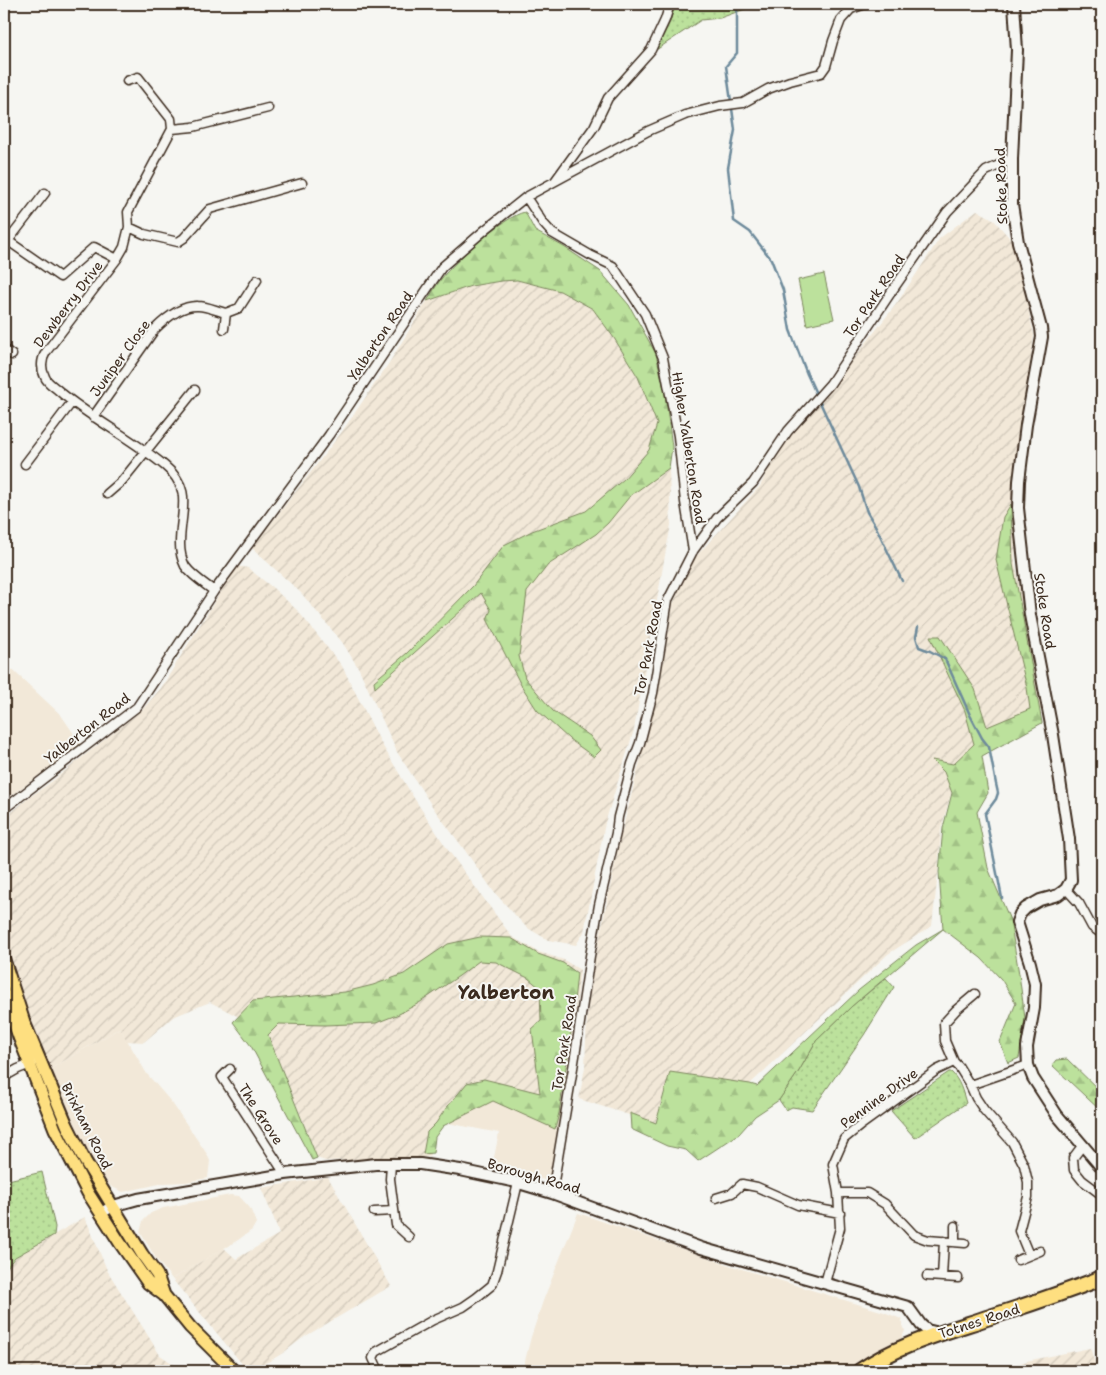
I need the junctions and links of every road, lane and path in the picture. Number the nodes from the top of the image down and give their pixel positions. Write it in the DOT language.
graph roads {
  1 [pos="670,4"];
  2 [pos="865,4"];
  3 [pos="1014,4"];
  4 [pos="127,81"];
  5 [pos="268,108"];
  6 [pos="172,129"];
  7 [pos="1012,159"];
  8 [pos="554,182"];
  9 [pos="302,183"];
  10 [pos="45,193"];
  11 [pos="526,197"];
  12 [pos="129,227"];
  13 [pos="6,240"];
  14 [pos="118,259"];
  15 [pos="257,280"];
  16 [pos="226,313"];
  17 [pos="224,329"];
  18 [pos="4,350"];
  19 [pos="12,355"];
  20 [pos="195,390"];
  21 [pos="72,402"];
  22 [pos="92,417"];
  23 [pos="146,452"];
  24 [pos="26,464"];
  25 [pos="107,494"];
  26 [pos="692,551"];
  27 [pos="214,591"];
  28 [pos="4,809"];
  29 [pos="1066,890"];
  30 [pos="1102,934"];
  31 [pos="4,960"];
  32 [pos="974,994"];
  33 [pos="4,995"];
  34 [pos="954,1062"];
  35 [pos="34,1063"];
  36 [pos="1028,1065"];
  37 [pos="230,1069"];
  38 [pos="4,1077"];
  39 [pos="970,1085"];
  40 [pos="1082,1146"];
  41 [pos="391,1164"];
  42 [pos="1102,1168"];
  43 [pos="285,1174"];
  44 [pos="518,1183"];
  45 [pos="552,1193"];
  46 [pos="838,1193"];
  47 [pos="1102,1195"];
  48 [pos="716,1198"];
  49 [pos="113,1206"];
  50 [pos="394,1211"];
  51 [pos="374,1212"];
  52 [pos="101,1213"];
  53 [pos="840,1213"];
  54 [pos="956,1226"];
  55 [pos="409,1237"];
  56 [pos="944,1241"];
  57 [pos="955,1242"];
  58 [pos="965,1243"];
  59 [pos="1040,1250"];
  60 [pos="1029,1255"];
  61 [pos="1018,1260"];
  62 [pos="927,1276"];
  63 [pos="942,1277"];
  64 [pos="958,1278"];
  65 [pos="1102,1278"];
  66 [pos="825,1283"];
  67 [pos="164,1295"];
  68 [pos="919,1323"];
  69 [pos="939,1333"];
  70 [pos="905,1346"];
  71 [pos="234,1371"];
  72 [pos="379,1371"];
  73 [pos="860,1371"];
  1 -- 8 [label="street"];
  2 -- 8 [label="street, Yalberton Road"];
  3 -- 7 [label="street, Stoke Road"];
  4 -- 6 [label="street"];
  5 -- 6 [label="street"];
  6 -- 12 [label="street, Dewberry Drive"];
  7 -- 26 [label="street, Tor Park Road"];
  7 -- 29 [label="street, Stoke Road"];
  8 -- 11 [label="street, Yalberton Road"];
  9 -- 12 [label="street"];
  10 -- 13 [label="street"];
  11 -- 26 [label="street, Higher Yalberton Road"];
  11 -- 27 [label="street, Yalberton Road"];
  12 -- 14 [label="street, Dewberry Drive"];
  13 -- 14 [label="street"];
  14 -- 21 [label="street, Dewberry Drive"];
  15 -- 16 [label="street"];
  16 -- 17 [label="street"];
  16 -- 22 [label="street, Juniper Close"];
  18 -- 19 [label="street"];
  20 -- 23 [label="street"];
  21 -- 22 [label="street, Dewberry Drive"];
  21 -- 24 [label="street"];
  22 -- 23 [label="street, Dewberry Drive"];
  23 -- 25 [label="street"];
  23 -- 27 [label="street, Dewberry Drive"];
  26 -- 45 [label="street, Tor Park Road"];
  27 -- 28 [label="street, Yalberton Road"];
  29 -- 30 [label="street"];
  29 -- 36 [label="street"];
  31 -- 35 [label="main road, Brixham Road"];
  32 -- 34 [label="street"];
  33 -- 35 [label="main road, Brixham Road"];
  34 -- 39 [label="street"];
  34 -- 46 [label="street, Pennine Drive"];
  35 -- 38 [label="street"];
  35 -- 49 [label="main road, Brixham Road"];
  35 -- 52 [label="main road, Brixham Road"];
  36 -- 39 [label="street"];
  36 -- 40 [label="street"];
  37 -- 43 [label="street, The Grove"];
  39 -- 60 [label="street"];
  40 -- 42 [label="street"];
  40 -- 47 [label="street"];
  41 -- 43 [label="street, Borough Road"];
  41 -- 44 [label="street, Borough Road"];
  41 -- 50 [label="street"];
  43 -- 49 [label="street, Borough Road"];
  44 -- 45 [label="street, Borough Road"];
  44 -- 72 [label="street"];
  45 -- 66 [label="street, Borough Road"];
  46 -- 53 [label="street, Pennine Drive"];
  46 -- 56 [label="street"];
  48 -- 53 [label="street"];
  49 -- 52 [label="street, Borough Road"];
  49 -- 67 [label="main road, Brixham Road"];
  50 -- 51 [label="street"];
  50 -- 55 [label="street"];
  52 -- 67 [label="main road, Brixham Road"];
  53 -- 66 [label="street, Pennine Drive"];
  54 -- 57 [label="street"];
  56 -- 57 [label="street"];
  56 -- 63 [label="street"];
  57 -- 58 [label="street"];
  59 -- 60 [label="street"];
  60 -- 61 [label="street"];
  62 -- 63 [label="street"];
  63 -- 64 [label="street"];
  65 -- 69 [label="highway, Totnes Road"];
  66 -- 68 [label="street, Borough Road"];
  67 -- 71 [label="main road, Brixham Road"];
  68 -- 69 [label="street, Borough Road"];
  68 -- 70 [label="street"];
  69 -- 70 [label="highway, Totnes Road"];
  70 -- 73 [label="highway, Totnes Road"];
}
